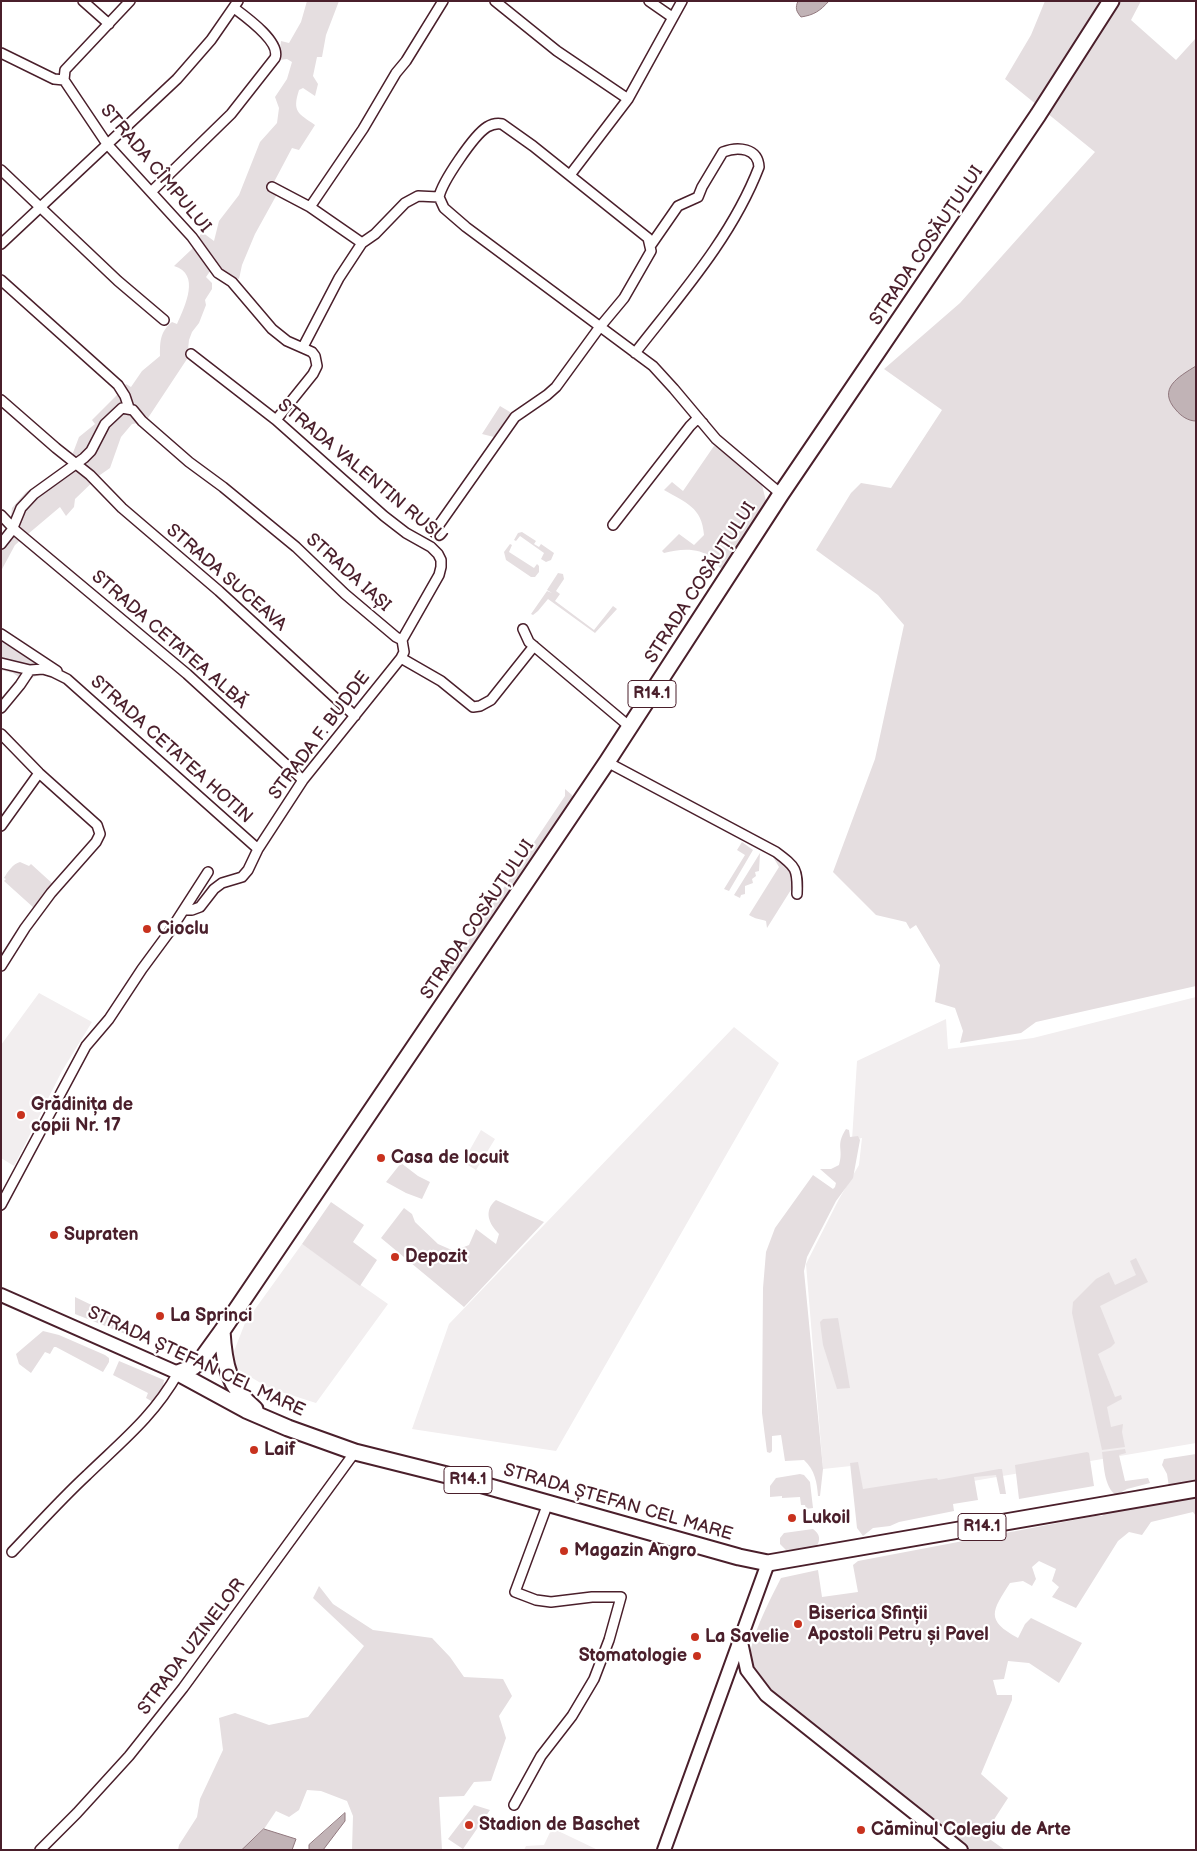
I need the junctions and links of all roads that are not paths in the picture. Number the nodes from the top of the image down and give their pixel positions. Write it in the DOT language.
graph roads {
  1 [pos="83,1"];
  2 [pos="130,1"];
  3 [pos="443,1"];
  4 [pos="495,1"];
  5 [pos="649,1"];
  6 [pos="682,1"];
  7 [pos="1111,1"];
  8 [pos="236,4"];
  9 [pos="672,17"];
  10 [pos="109,24"];
  11 [pos="1,53"];
  12 [pos="64,80"];
  13 [pos="628,100"];
  14 [pos="107,144"];
  15 [pos="1,170"];
  16 [pos="570,175"];
  17 [pos="272,187"];
  18 [pos="152,191"];
  19 [pos="439,197"];
  20 [pos="41,207"];
  21 [pos="310,207"];
  22 [pos="362,243"];
  23 [pos="1,244"];
  24 [pos="651,245"];
  25 [pos="1,280"];
  26 [pos="164,320"];
  27 [pos="599,328"];
  28 [pos="303,347"];
  29 [pos="635,353"];
  30 [pos="192,354"];
  31 [pos="1,400"];
  32 [pos="126,408"];
  33 [pos="276,420"];
  34 [pos="703,423"];
  35 [pos="78,464"];
  36 [pos="782,494"];
  37 [pos="1,515"];
  38 [pos="613,524"];
  39 [pos="13,526"];
  40 [pos="434,532"];
  41 [pos="1,544"];
  42 [pos="523,629"];
  43 [pos="1,634"];
  44 [pos="402,640"];
  45 [pos="534,646"];
  46 [pos="401,658"];
  47 [pos="1,663"];
  48 [pos="30,670"];
  49 [pos="62,676"];
  50 [pos="1,708"];
  51 [pos="355,716"];
  52 [pos="630,727"];
  53 [pos="1,734"];
  54 [pos="607,762"];
  55 [pos="39,773"];
  56 [pos="303,780"];
  57 [pos="1,826"];
  58 [pos="258,849"];
  59 [pos="208,872"];
  60 [pos="797,894"];
  61 [pos="184,910"];
  62 [pos="1,966"];
  63 [pos="1,1206"];
  64 [pos="1,1295"];
  65 [pos="222,1331"];
  66 [pos="178,1373"];
  67 [pos="266,1418"];
  68 [pos="355,1452"];
  69 [pos="1196,1489"];
  70 [pos="548,1503"];
  71 [pos="12,1552"];
  72 [pos="768,1563"];
  73 [pos="741,1642"];
  74 [pos="514,1805"];
  75 [pos="40,1850"];
  76 [pos="664,1850"];
  77 [pos="961,1850"];
  1 -- 10 [label="street"];
  2 -- 10 [label="street"];
  3 -- 21 [label="street"];
  4 -- 13 [label="street"];
  5 -- 9 [label="street"];
  6 -- 9 [label="street"];
  7 -- 36 [label="main road, STRADA COSĂUȚULUI / R14.1"];
  8 -- 14 [label="street"];
  8 -- 18 [label="street"];
  9 -- 13 [label="street"];
  10 -- 12 [label="street"];
  11 -- 12 [label="street"];
  12 -- 14 [label="street, STRADA CÎMPULUI"];
  13 -- 16 [label="street"];
  14 -- 18 [label="street, STRADA CÎMPULUI"];
  14 -- 20 [label="street"];
  15 -- 20 [label="street"];
  16 -- 19 [label="street"];
  16 -- 24 [label="street"];
  17 -- 21 [label="street"];
  18 -- 28 [label="street, STRADA CÎMPULUI"];
  19 -- 22 [label="street"];
  19 -- 27 [label="street"];
  20 -- 23 [label="street"];
  20 -- 26 [label="street"];
  21 -- 22 [label="street"];
  22 -- 28 [label="street"];
  24 -- 27 [label="street"];
  24 -- 29 [label="street"];
  25 -- 32 [label="street"];
  27 -- 29 [label="street"];
  27 -- 40 [label="street"];
  28 -- 33 [label="street"];
  29 -- 34 [label="street"];
  30 -- 33 [label="street, STRADA VALENTIN RUSU"];
  31 -- 35 [label="street, STRADA SUCEAVA"];
  32 -- 35 [label="street"];
  32 -- 44 [label="street, STRADA IAȘI"];
  33 -- 44 [label="street, STRADA VALENTIN RUSU"];
  34 -- 36 [label="street"];
  34 -- 38 [label="street"];
  35 -- 39 [label="street"];
  35 -- 51 [label="street, STRADA SUCEAVA"];
  36 -- 52 [label="main road, STRADA COSĂUȚULUI / R14.1"];
  37 -- 39 [label="street, STRADA CETATEA ALBĂ"];
  39 -- 41 [label="street"];
  39 -- 56 [label="street, STRADA CETATEA ALBĂ"];
  42 -- 45 [label="street"];
  43 -- 49 [label="street, STRADA CETATEA HOTIN"];
  44 -- 46 [label="street"];
  45 -- 46 [label="street"];
  45 -- 52 [label="street"];
  46 -- 51 [label="street, STRADA F. BUDDE"];
  47 -- 48 [label="street, STRADA CETATEA HOTIN"];
  48 -- 49 [label="street, STRADA CETATEA HOTIN"];
  48 -- 50 [label="street"];
  49 -- 58 [label="street, STRADA CETATEA HOTIN"];
  51 -- 56 [label="street, STRADA F. BUDDE"];
  52 -- 54 [label="main road, STRADA COSĂUȚULUI / R14.1"];
  53 -- 55 [label="street"];
  54 -- 60 [label="street"];
  54 -- 65 [label="main road, STRADA COSĂUȚULUI / R14.1"];
  55 -- 57 [label="street"];
  55 -- 62 [label="street"];
  56 -- 58 [label="street, STRADA F. BUDDE"];
  58 -- 61 [label="street, STRADA F. BUDDE"];
  59 -- 61 [label="street"];
  61 -- 63 [label="street"];
  64 -- 66 [label="street, STRADA ȘTEFAN CEL MARE"];
  65 -- 66 [label="main road, STRADA COSĂUȚULUI / R14.1"];
  65 -- 67 [label="main road, R14.1"];
  66 -- 67 [label="main road, STRADA ȘTEFAN CEL MARE / R14.1"];
  66 -- 71 [label="street"];
  67 -- 68 [label="main road, STRADA ȘTEFAN CEL MARE / R14.1"];
  68 -- 70 [label="main road, STRADA ȘTEFAN CEL MARE / R14.1"];
  68 -- 75 [label="street, STRADA UZINELOR"];
  69 -- 72 [label="main road, STRADA ȘTEFAN CEL MARE / R14.1"];
  70 -- 72 [label="main road, STRADA ȘTEFAN CEL MARE / R14.1"];
  70 -- 74 [label="street"];
  72 -- 73 [label="street"];
  73 -- 76 [label="street"];
  73 -- 77 [label="street"];
}
